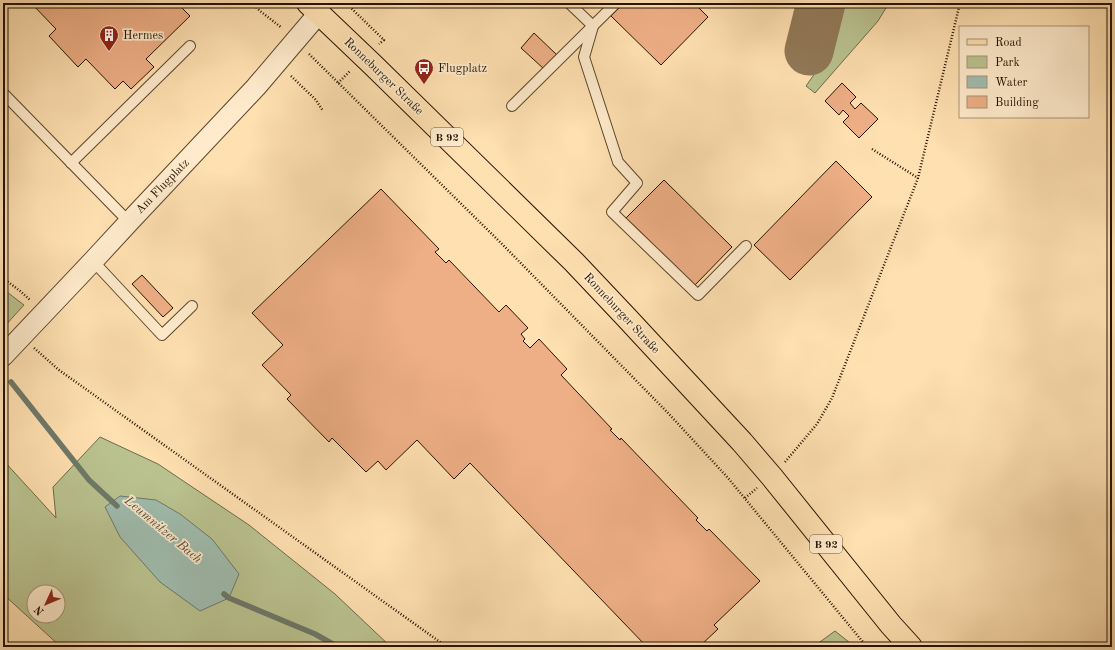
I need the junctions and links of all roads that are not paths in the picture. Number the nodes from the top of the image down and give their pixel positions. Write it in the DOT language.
graph roads {
  1 [pos="569,3"];
  2 [pos="616,3"];
  3 [pos="318,6"];
  4 [pos="593,26"];
  5 [pos="190,46"];
  6 [pos="3,93"];
  7 [pos="512,106"];
  8 [pos="71,162"];
  9 [pos="128,222"];
  10 [pos="746,246"];
  11 [pos="93,261"];
  12 [pos="192,306"];
  13 [pos="3,356"];
  14 [pos="911,647"];
  1 -- 4 [label="lane"];
  2 -- 4 [label="lane"];
  3 -- 9 [label="street, Am Flugplatz"];
  3 -- 14 [label="main road, Ronneburger Straße / B 92"];
  4 -- 7 [label="lane"];
  4 -- 10 [label="lane"];
  5 -- 8 [label="lane"];
  6 -- 8 [label="lane"];
  8 -- 9 [label="lane"];
  9 -- 11 [label="street, Am Flugplatz"];
  11 -- 12 [label="lane"];
  11 -- 13 [label="street, Am Flugplatz"];
}
